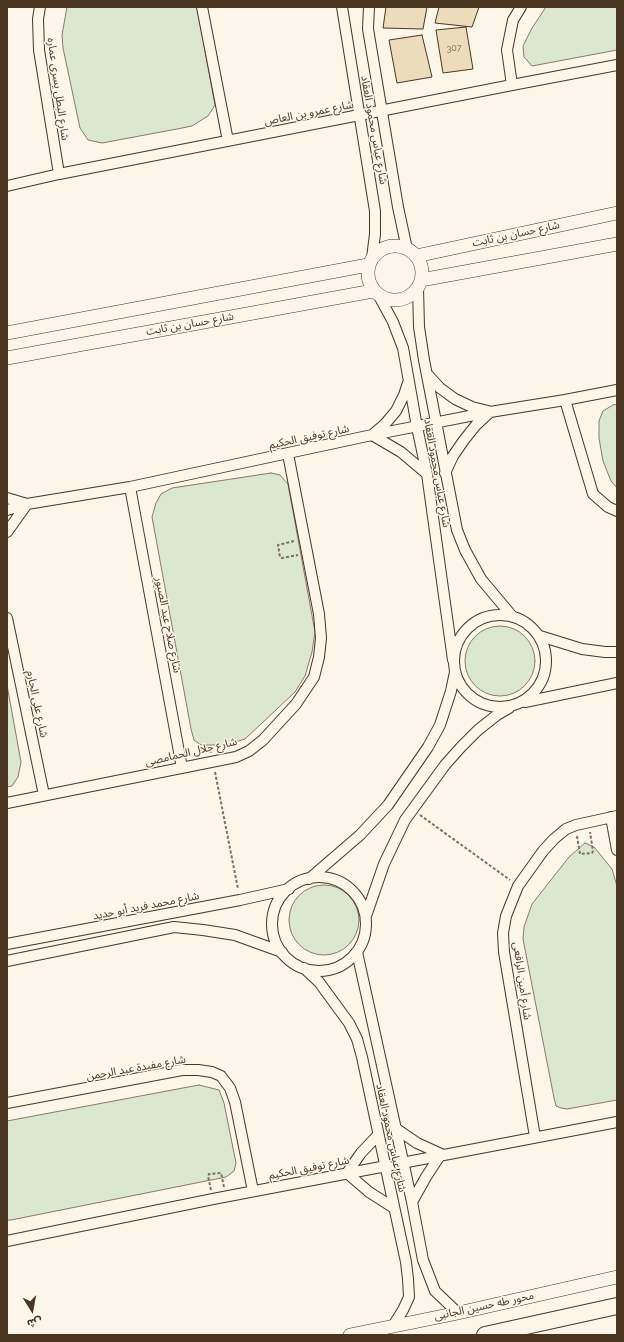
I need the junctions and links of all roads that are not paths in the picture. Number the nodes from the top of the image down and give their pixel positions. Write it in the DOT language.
graph roads {
  1 [pos="40,7"];
  2 [pos="202,7"];
  3 [pos="342,7"];
  4 [pos="369,7"];
  5 [pos="521,7"];
  6 [pos="617,65"];
  7 [pos="512,85"];
  8 [pos="382,111"];
  9 [pos="359,115"];
  10 [pos="228,141"];
  11 [pos="59,174"];
  12 [pos="7,186"];
  13 [pos="617,213"];
  14 [pos="617,244"];
  15 [pos="411,252"];
  16 [pos="370,262"];
  17 [pos="419,284"];
  18 [pos="376,293"];
  19 [pos="7,333"];
  20 [pos="7,358"];
  21 [pos="427,374"];
  22 [pos="409,379"];
  23 [pos="617,390"];
  24 [pos="565,400"];
  25 [pos="490,412"];
  26 [pos="436,424"];
  27 [pos="417,427"];
  28 [pos="372,435"];
  29 [pos="288,454"];
  30 [pos="445,473"];
  31 [pos="427,474"];
  32 [pos="130,487"];
  33 [pos="7,498"];
  34 [pos="27,504"];
  35 [pos="7,510"];
  36 [pos="617,511"];
  37 [pos="7,532"];
  38 [pos="512,616"];
  39 [pos="7,618"];
  40 [pos="540,636"];
  41 [pos="617,652"];
  42 [pos="453,660"];
  43 [pos="455,672"];
  44 [pos="617,683"];
  45 [pos="516,704"];
  46 [pos="182,768"];
  47 [pos="44,795"];
  48 [pos="7,803"];
  49 [pos="614,817"];
  50 [pos="617,850"];
  51 [pos="309,879"];
  52 [pos="289,889"];
  53 [pos="366,916"];
  54 [pos="7,944"];
  55 [pos="282,952"];
  56 [pos="358,952"];
  57 [pos="7,961"];
  58 [pos="304,968"];
  59 [pos="7,1103"];
  60 [pos="617,1122"];
  61 [pos="395,1128"];
  62 [pos="378,1135"];
  63 [pos="535,1137"];
  64 [pos="441,1154"];
  65 [pos="403,1163"];
  66 [pos="385,1166"];
  67 [pos="347,1173"];
  68 [pos="253,1192"];
  69 [pos="412,1202"];
  70 [pos="394,1208"];
  71 [pos="7,1241"];
  72 [pos="617,1277"];
  73 [pos="617,1306"];
  74 [pos="458,1313"];
  75 [pos="393,1326"];
  76 [pos="350,1335"];
  77 [pos="485,1335"];
  1 -- 11 [label="street, شارع البطل يسرى عماره"];
  2 -- 10 [label="street"];
  3 -- 9 [label="street, شارع عباس محمود العقاد"];
  4 -- 8 [label="street, شارع عباس محمود العقاد"];
  5 -- 7 [label="street"];
  6 -- 7 [label="street, شارع عمرو بن العاص"];
  7 -- 8 [label="street, شارع عمرو بن العاص"];
  8 -- 9 [label="street, شارع عمرو بن العاص"];
  8 -- 15 [label="street, شارع عباس محمود العقاد"];
  9 -- 10 [label="street, شارع عمرو بن العاص"];
  9 -- 16 [label="street, شارع عباس محمود العقاد"];
  10 -- 11 [label="street, شارع عمرو بن العاص"];
  11 -- 12 [label="street, شارع عمرو بن العاص"];
  13 -- 15 [label="street, شارع حسان بن ثابت"];
  14 -- 17 [label="street"];
  15 -- 16 [label="street"];
  15 -- 17 [label="street"];
  16 -- 18 [label="street"];
  16 -- 19 [label="street"];
  17 -- 18 [label="street"];
  17 -- 21 [label="street, شارع عباس محمود العقاد"];
  18 -- 20 [label="street, شارع حسان بن ثابت"];
  18 -- 22 [label="street, شارع عباس محمود العقاد"];
  21 -- 25 [label="street"];
  21 -- 26 [label="street, شارع عباس محمود العقاد"];
  22 -- 27 [label="street, شارع عباس محمود العقاد"];
  22 -- 28 [label="street"];
  23 -- 24 [label="street, شارع توفيق الحكيم"];
  24 -- 25 [label="street, شارع توفيق الحكيم"];
  24 -- 36 [label="street"];
  25 -- 26 [label="street, شارع توفيق الحكيم"];
  25 -- 30 [label="street"];
  26 -- 27 [label="street, شارع توفيق الحكيم"];
  26 -- 30 [label="street, شارع عباس محمود العقاد"];
  27 -- 28 [label="street, شارع توفيق الحكيم"];
  27 -- 31 [label="street, شارع عباس محمود العقاد"];
  28 -- 29 [label="street, شارع توفيق الحكيم"];
  28 -- 31 [label="street"];
  29 -- 32 [label="street, شارع توفيق الحكيم"];
  29 -- 46 [label="street, شارع جلال الحمامصى"];
  30 -- 38 [label="street, شارع عباس محمود العقاد"];
  31 -- 42 [label="street, شارع عباس محمود العقاد"];
  32 -- 34 [label="street, شارع توفيق الحكيم"];
  32 -- 46 [label="street, شارع صلاح عبد الصبور"];
  33 -- 34 [label="street"];
  34 -- 35 [label="street, شارع توفيق الحكيم"];
  34 -- 37 [label="street"];
  38 -- 40 [label="street"];
  38 -- 42 [label="street"];
  39 -- 47 [label="street, شارع على الجارم"];
  40 -- 41 [label="street"];
  40 -- 45 [label="street"];
  42 -- 43 [label="street"];
  43 -- 45 [label="street"];
  43 -- 51 [label="street"];
  44 -- 45 [label="street"];
  45 -- 53 [label="street"];
  46 -- 47 [label="street, شارع جلال الحمامصى"];
  47 -- 48 [label="street, شارع جلال الحمامصى"];
  49 -- 50 [label="street"];
  49 -- 63 [label="street, شارع أمين الرافعى"];
  51 -- 52 [label="street"];
  51 -- 53 [label="street"];
  52 -- 54 [label="street, شارع محمد فريد أبو حديد"];
  52 -- 55 [label="street"];
  53 -- 56 [label="street"];
  55 -- 57 [label="street"];
  55 -- 58 [label="street"];
  56 -- 58 [label="street"];
  56 -- 61 [label="street, شارع عباس محمود العقاد"];
  58 -- 62 [label="street, شارع عباس محمود العقاد"];
  59 -- 68 [label="street, شارع مفيدة عبد الرحمن"];
  60 -- 63 [label="street, شارع توفيق الحكيم"];
  61 -- 64 [label="street"];
  61 -- 65 [label="street, شارع عباس محمود العقاد"];
  62 -- 66 [label="street, شارع عباس محمود العقاد"];
  62 -- 67 [label="street"];
  63 -- 64 [label="street, شارع توفيق الحكيم"];
  64 -- 65 [label="street, شارع توفيق الحكيم"];
  64 -- 69 [label="street"];
  65 -- 66 [label="street, شارع توفيق الحكيم"];
  65 -- 69 [label="street, شارع عباس محمود العقاد"];
  66 -- 67 [label="street, شارع توفيق الحكيم"];
  66 -- 70 [label="street, شارع عباس محمود العقاد"];
  67 -- 68 [label="street, شارع توفيق الحكيم"];
  67 -- 70 [label="street"];
  68 -- 71 [label="street, شارع توفيق الحكيم"];
  69 -- 74 [label="street, شارع عباس محمود العقاد"];
  70 -- 75 [label="street, شارع عباس محمود العقاد"];
  72 -- 74 [label="street, محور طه حسين الجانبى"];
  73 -- 77 [label="main road"];
  74 -- 75 [label="street, محور طه حسين الجانبى"];
  75 -- 76 [label="street, محور طه حسين الجانبى"];
}
